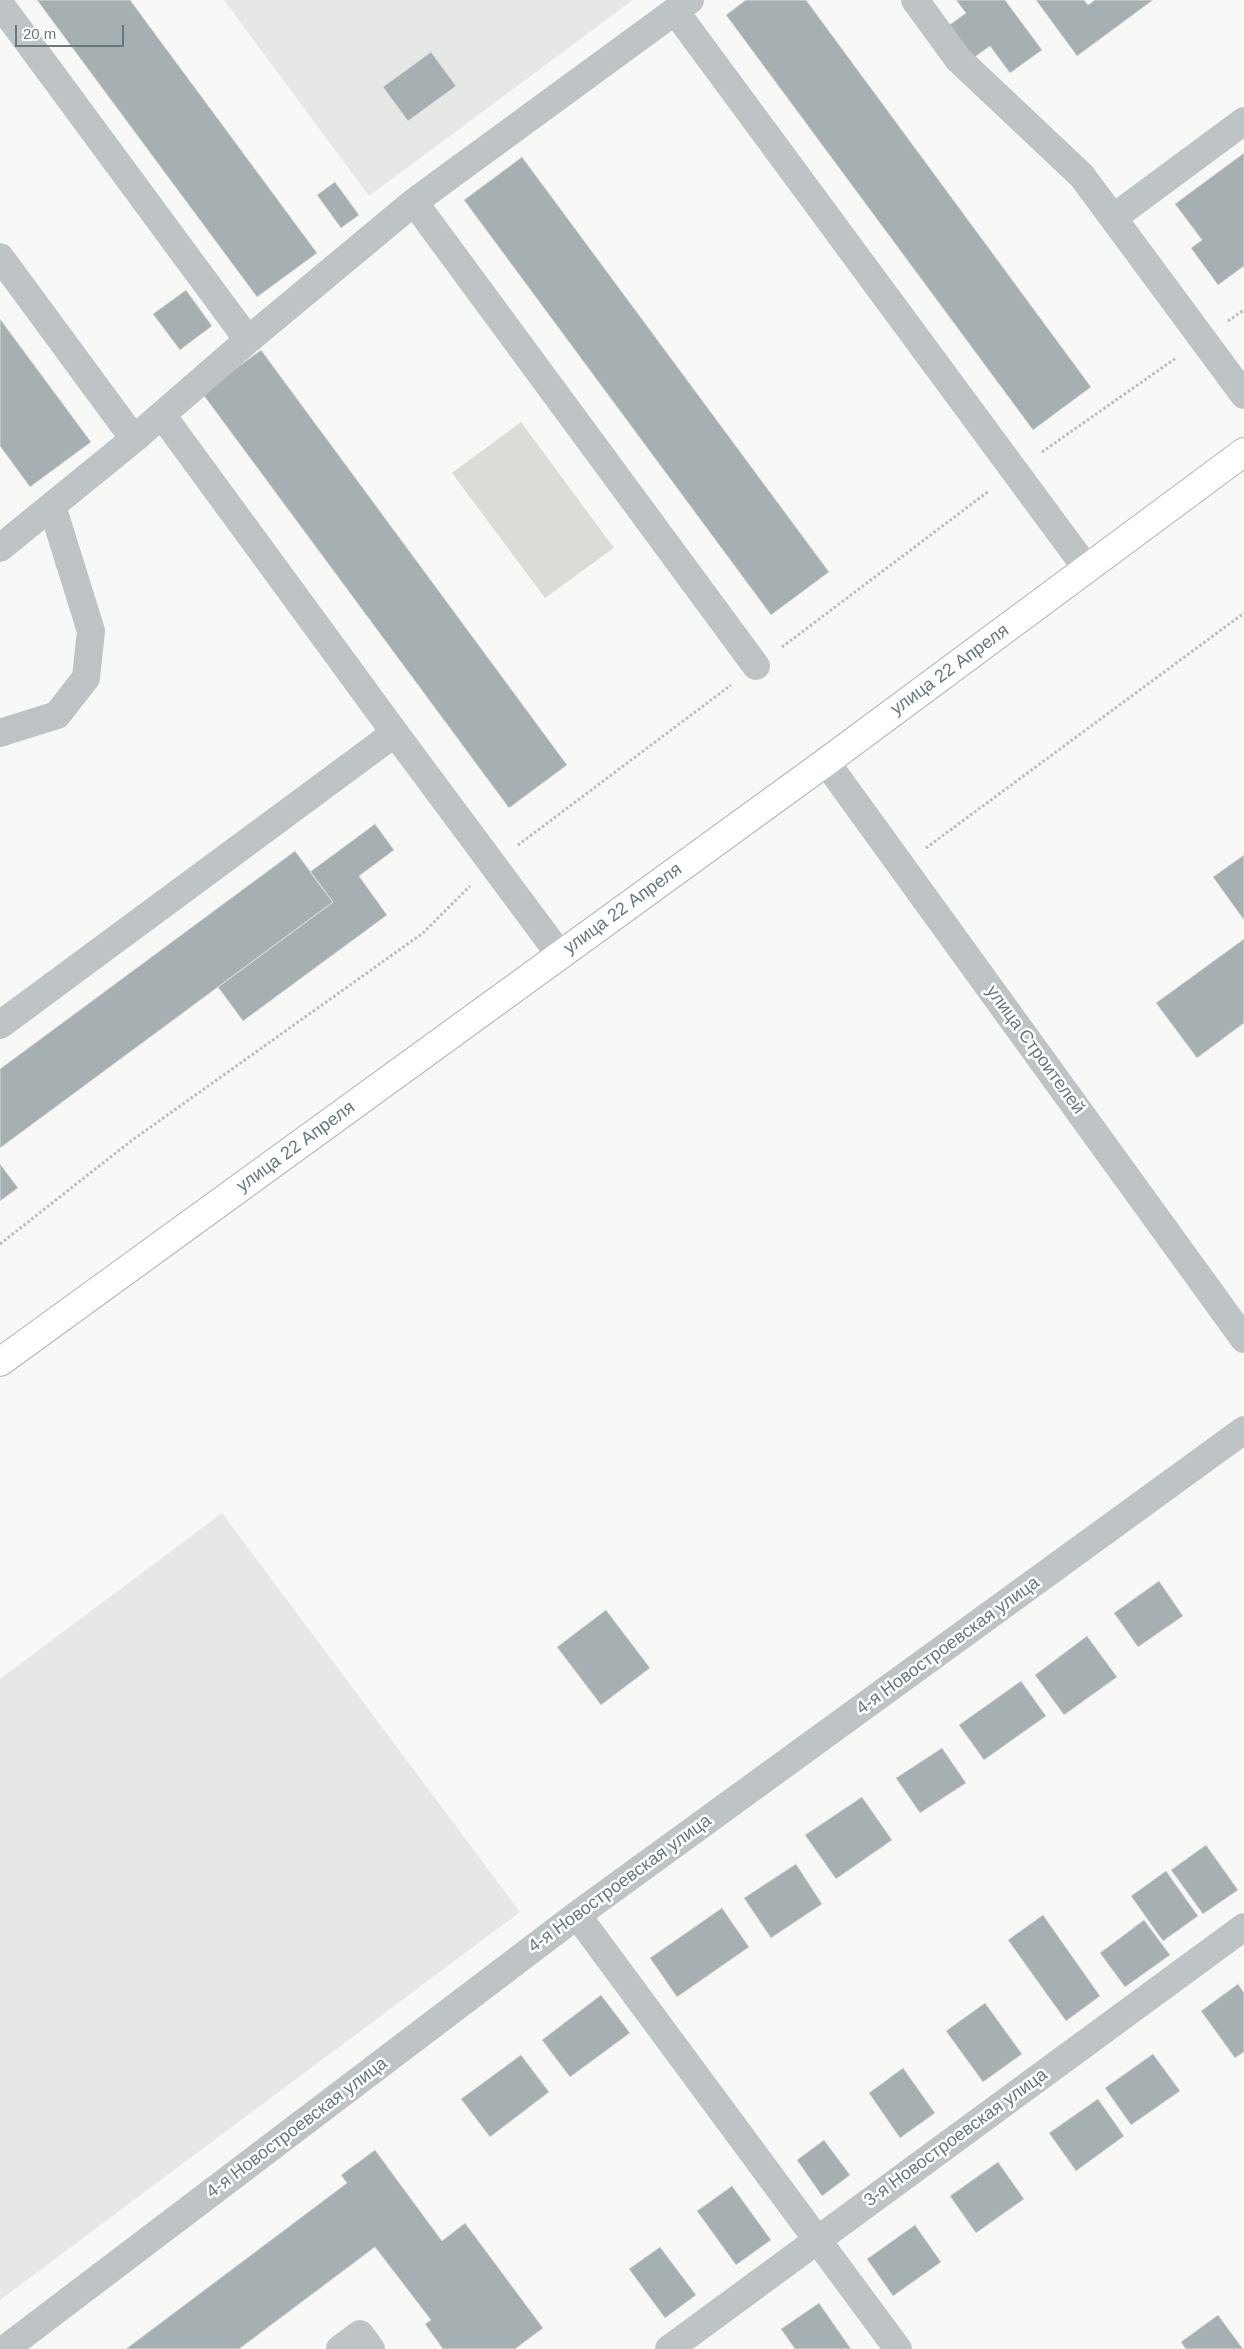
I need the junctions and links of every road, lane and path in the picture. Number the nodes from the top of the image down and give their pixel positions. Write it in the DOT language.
graph roads {
  1 [pos="915,0"];
  2 [pos="0,4"];
  3 [pos="683,6"];
  4 [pos="1244,121"];
  5 [pos="414,202"];
  6 [pos="1114,218"];
  7 [pos="0,257"];
  8 [pos="1244,310"];
  9 [pos="248,340"];
  10 [pos="1203,340"];
  11 [pos="1244,395"];
  12 [pos="162,415"];
  13 [pos="134,439"];
  14 [pos="1244,452"];
  15 [pos="1015,472"];
  16 [pos="52,506"];
  17 [pos="0,548"];
  18 [pos="1087,569"];
  19 [pos="1244,613"];
  20 [pos="756,666"];
  21 [pos="0,733"];
  22 [pos="396,733"];
  23 [pos="826,762"];
  24 [pos="492,864"];
  25 [pos="903,867"];
  26 [pos="560,955"];
  27 [pos="0,1025"];
  28 [pos="0,1244"];
  29 [pos="1244,1339"];
  30 [pos="0,1362"];
  31 [pos="1244,1430"];
  32 [pos="578,1914"];
  33 [pos="1244,1927"];
  34 [pos="817,2241"];
  35 [pos="5,2349"];
  36 [pos="340,2349"];
  37 [pos="371,2349"];
  38 [pos="669,2349"];
  39 [pos="898,2349"];
  1 -- 6 [label="street"];
  2 -- 9 [label="street"];
  3 -- 5 [label="street"];
  3 -- 15 [label="street"];
  4 -- 6 [label="street"];
  5 -- 9 [label="street"];
  5 -- 20 [label="street"];
  6 -- 10 [label="street"];
  7 -- 13 [label="street"];
  8 -- 10 [label="path"];
  9 -- 12 [label="street"];
  10 -- 11 [label="street"];
  10 -- 15 [label="path"];
  12 -- 13 [label="street"];
  12 -- 22 [label="street"];
  13 -- 16 [label="street"];
  14 -- 18 [label="main road, улица 22 Апреля"];
  15 -- 18 [label="street"];
  15 -- 20 [label="path"];
  16 -- 17 [label="street"];
  16 -- 21 [label="street"];
  18 -- 23 [label="main road, улица 22 Апреля"];
  19 -- 25 [label="path"];
  20 -- 24 [label="path"];
  22 -- 24 [label="street"];
  22 -- 27 [label="street"];
  23 -- 25 [label="street, улица Строителей"];
  23 -- 26 [label="main road, улица 22 Апреля"];
  24 -- 26 [label="street"];
  24 -- 28 [label="path"];
  25 -- 29 [label="street, улица Строителей"];
  26 -- 30 [label="main road, улица 22 Апреля"];
  31 -- 32 [label="street, 4-я Новостроевская улица"];
  32 -- 34 [label="street"];
  32 -- 35 [label="street, 4-я Новостроевская улица"];
  33 -- 34 [label="street, 3-я Новостроевская улица"];
  34 -- 38 [label="street, 3-я Новостроевская улица"];
  34 -- 39 [label="street"];
  36 -- 37 [label="street"];
}
